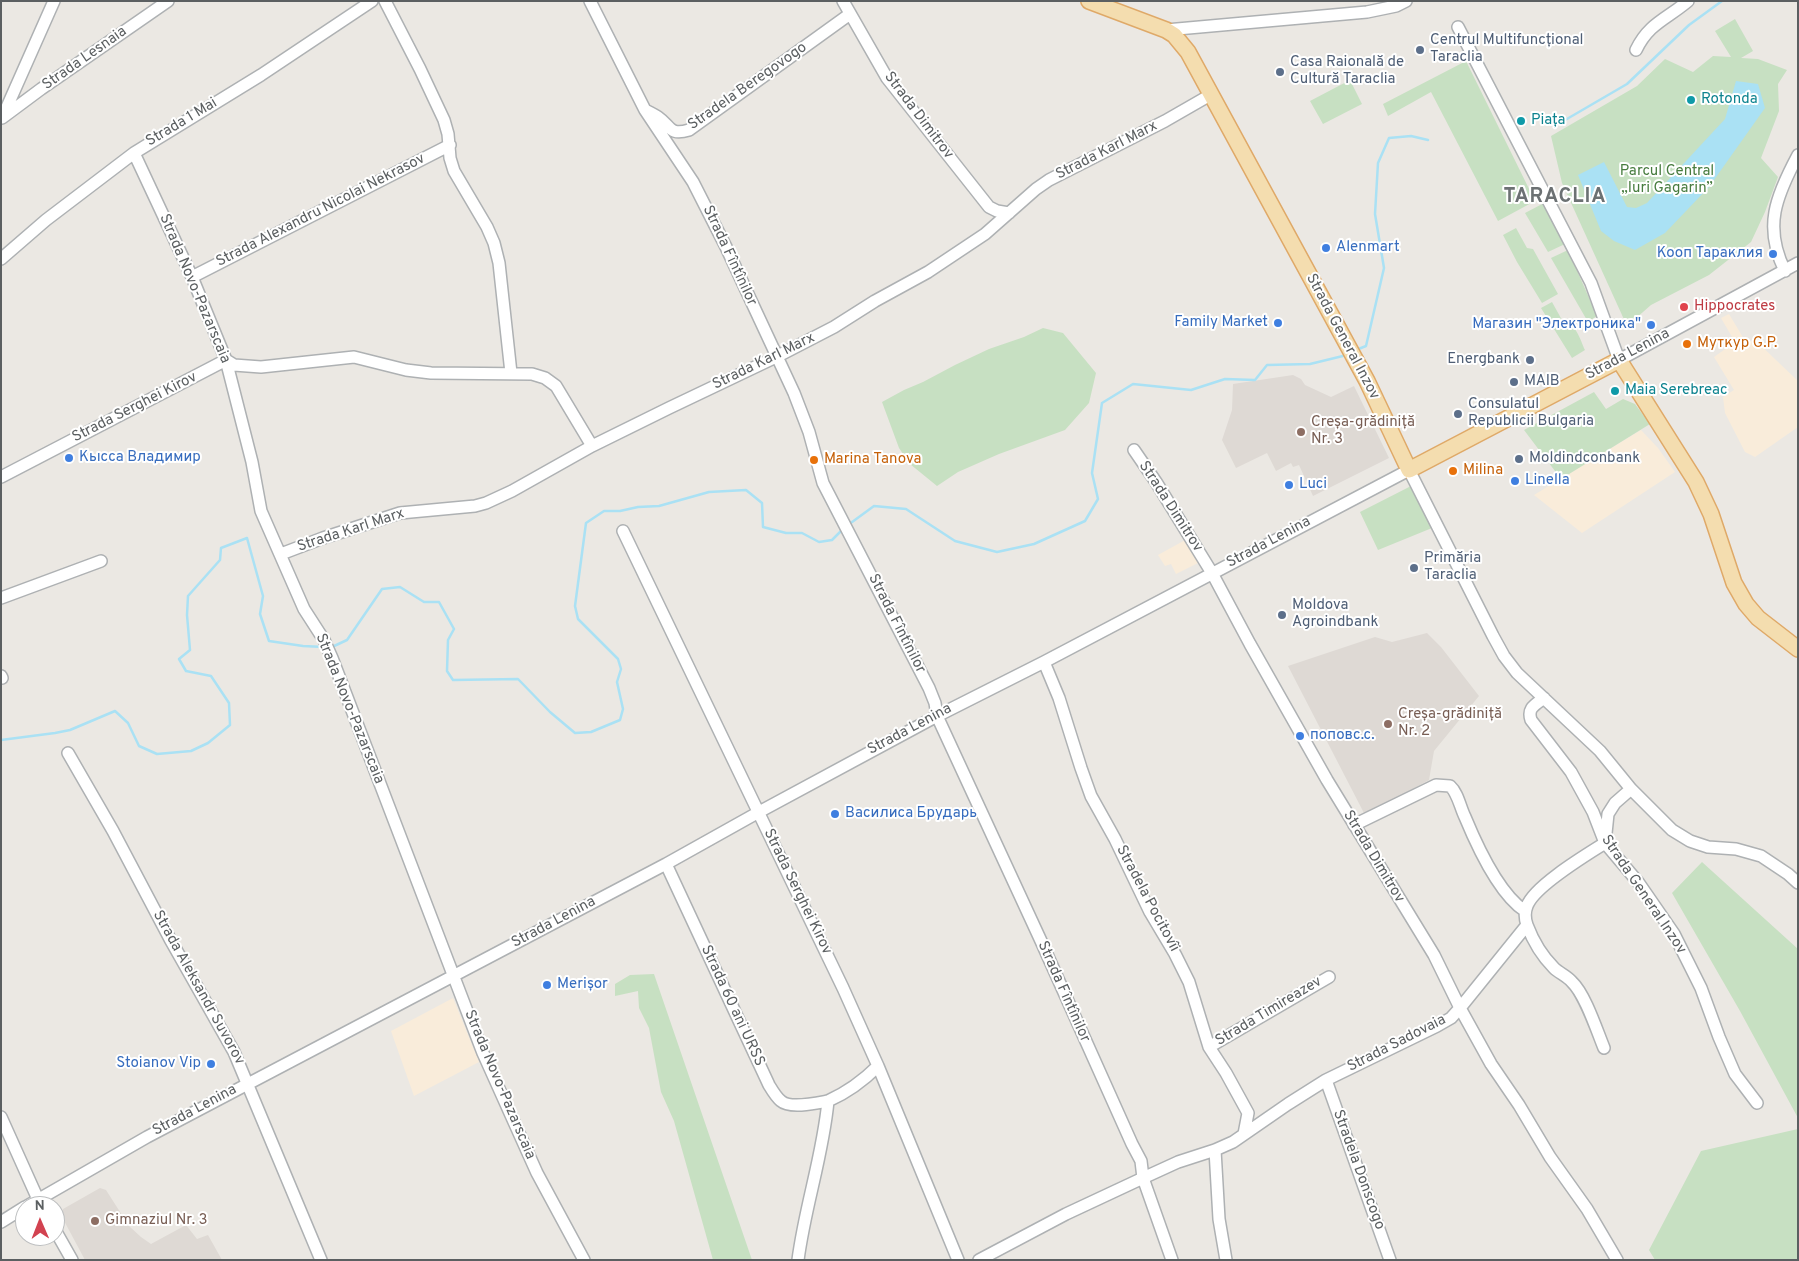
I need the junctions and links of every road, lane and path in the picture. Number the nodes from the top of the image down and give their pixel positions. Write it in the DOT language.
graph roads {
  1 [pos="54,1"];
  2 [pos="168,1"];
  3 [pos="372,1"];
  4 [pos="385,1"];
  5 [pos="590,1"];
  6 [pos="843,1"];
  7 [pos="1088,1"];
  8 [pos="1406,1"];
  9 [pos="1688,1"];
  10 [pos="850,14"];
  11 [pos="1458,28"];
  12 [pos="1166,30"];
  13 [pos="1636,50"];
  14 [pos="1212,94"];
  15 [pos="644,110"];
  16 [pos="2,119"];
  17 [pos="450,144"];
  18 [pos="134,153"];
  19 [pos="1798,156"];
  20 [pos="1009,213"];
  21 [pos="1,259"];
  22 [pos="1798,263"];
  23 [pos="1785,271"];
  24 [pos="192,276"];
  25 [pos="776,357"];
  26 [pos="226,360"];
  27 [pos="1619,360"];
  28 [pos="511,372"];
  29 [pos="592,446"];
  30 [pos="1134,450"];
  31 [pos="1409,470"];
  32 [pos="1,477"];
  33 [pos="623,531"];
  34 [pos="281,554"];
  35 [pos="101,561"];
  36 [pos="1212,573"];
  37 [pos="1,598"];
  38 [pos="1798,649"];
  39 [pos="1044,662"];
  40 [pos="1544,698"];
  41 [pos="937,716"];
  42 [pos="68,753"];
  43 [pos="1631,789"];
  44 [pos="759,812"];
  45 [pos="1354,825"];
  46 [pos="1605,843"];
  47 [pos="666,864"];
  48 [pos="1798,883"];
  49 [pos="1525,911"];
  50 [pos="1527,926"];
  51 [pos="453,976"];
  52 [pos="1329,977"];
  53 [pos="1460,1008"];
  54 [pos="1209,1047"];
  55 [pos="1604,1048"];
  56 [pos="878,1066"];
  57 [pos="1326,1080"];
  58 [pos="249,1083"];
  59 [pos="828,1101"];
  60 [pos="1756,1103"];
  61 [pos="1,1117"];
  62 [pos="1244,1134"];
  63 [pos="1215,1150"];
  64 [pos="1142,1178"];
  65 [pos="36,1196"];
  66 [pos="51,1196"];
  67 [pos="15,1214"];
  68 [pos="1,1222"];
  69 [pos="64,1246"];
  70 [pos="72,1260"];
  71 [pos="321,1260"];
  72 [pos="584,1260"];
  73 [pos="798,1260"];
  74 [pos="958,1260"];
  75 [pos="980,1260"];
  76 [pos="1172,1260"];
  77 [pos="1226,1260"];
  78 [pos="1390,1260"];
  79 [pos="1618,1260"];
  1 -- 16 [label="street"];
  2 -- 16 [label="street, Strada Lesnaia"];
  3 -- 18 [label="street, Strada 1 Mai"];
  4 -- 17 [label="street"];
  5 -- 15 [label="street, Strada Fîntînilor"];
  6 -- 10 [label="street, Strada Dimitrov"];
  7 -- 12 [label="main road"];
  8 -- 12 [label="street"];
  9 -- 13 [label="street"];
  10 -- 15 [label="street, Stradela Beregovogo"];
  10 -- 20 [label="street, Strada Dimitrov"];
  11 -- 27 [label="street"];
  12 -- 14 [label="main road, Strada General Inzov"];
  14 -- 20 [label="street, Strada Karl Marx"];
  14 -- 31 [label="main road, Strada General Inzov"];
  15 -- 25 [label="street, Strada Fîntînilor"];
  17 -- 24 [label="street, Strada Alexandru Nicolai Nekrasov"];
  17 -- 28 [label="street"];
  18 -- 21 [label="street, Strada 1 Mai"];
  18 -- 24 [label="street, Strada Novo-Pazarscaia"];
  19 -- 23 [label="street"];
  20 -- 25 [label="street, Strada Karl Marx"];
  22 -- 23 [label="street, Strada Lenina"];
  23 -- 27 [label="street, Strada Lenina"];
  24 -- 26 [label="street, Strada Novo-Pazarscaia"];
  25 -- 29 [label="street, Strada Karl Marx"];
  25 -- 41 [label="street, Strada Fîntînilor"];
  26 -- 28 [label="street"];
  26 -- 32 [label="street, Strada Serghei Kirov"];
  26 -- 34 [label="street, Strada Novo-Pazarscaia"];
  27 -- 31 [label="main road, Strada Lenina"];
  27 -- 38 [label="main road"];
  28 -- 29 [label="street"];
  29 -- 34 [label="street, Strada Karl Marx"];
  30 -- 36 [label="street, Strada Dimitrov"];
  31 -- 36 [label="street, Strada Lenina"];
  31 -- 40 [label="street, Strada General Inzov"];
  33 -- 44 [label="street, Strada Serghei Kirov"];
  34 -- 51 [label="street, Strada Novo-Pazarscaia"];
  35 -- 37 [label="street"];
  36 -- 39 [label="street, Strada Lenina"];
  36 -- 45 [label="street, Strada Dimitrov"];
  39 -- 41 [label="street, Strada Lenina"];
  39 -- 54 [label="street, Stradela Pocitovîi"];
  40 -- 43 [label="street, Strada General Inzov"];
  40 -- 46 [label="street, Strada General Inzov"];
  41 -- 44 [label="street, Strada Lenina"];
  41 -- 64 [label="street, Strada Fîntînilor"];
  42 -- 58 [label="street, Strada Aleksandr Suvorov"];
  43 -- 46 [label="street"];
  43 -- 48 [label="street, Strada General Inzov"];
  44 -- 47 [label="street, Strada Lenina"];
  44 -- 56 [label="street, Strada Serghei Kirov"];
  45 -- 49 [label="street"];
  45 -- 53 [label="street, Strada Dimitrov"];
  46 -- 49 [label="street"];
  46 -- 60 [label="street, Strada General Inzov"];
  47 -- 51 [label="street, Strada Lenina"];
  47 -- 59 [label="street, Strada 60 ani URSS"];
  49 -- 50 [label="street"];
  50 -- 53 [label="street, Strada Sadovaia"];
  50 -- 55 [label="street"];
  51 -- 58 [label="street, Strada Lenina"];
  51 -- 72 [label="street, Strada Novo-Pazarscaia"];
  52 -- 54 [label="street, Strada Timireazev"];
  53 -- 57 [label="street, Strada Sadovaia"];
  53 -- 79 [label="street, Strada Dimitrov"];
  54 -- 62 [label="street, Stradela Pocitovîi"];
  56 -- 59 [label="street"];
  56 -- 74 [label="street, Strada Serghei Kirov"];
  57 -- 62 [label="street, Strada Sadovaia"];
  57 -- 78 [label="street, Stradela Donscogo"];
  58 -- 66 [label="street, Strada Lenina"];
  58 -- 71 [label="street, Strada Aleksandr Suvorov"];
  59 -- 73 [label="street"];
  61 -- 65 [label="street"];
  62 -- 63 [label="street, Strada Sadovaia"];
  63 -- 64 [label="street, Strada Sadovaia"];
  63 -- 77 [label="street"];
  64 -- 75 [label="street, Strada Sadovaia"];
  64 -- 76 [label="street, Strada Fîntînilor"];
  67 -- 68 [label="street, Strada Lenina"];
  69 -- 70 [label="street"];
}
